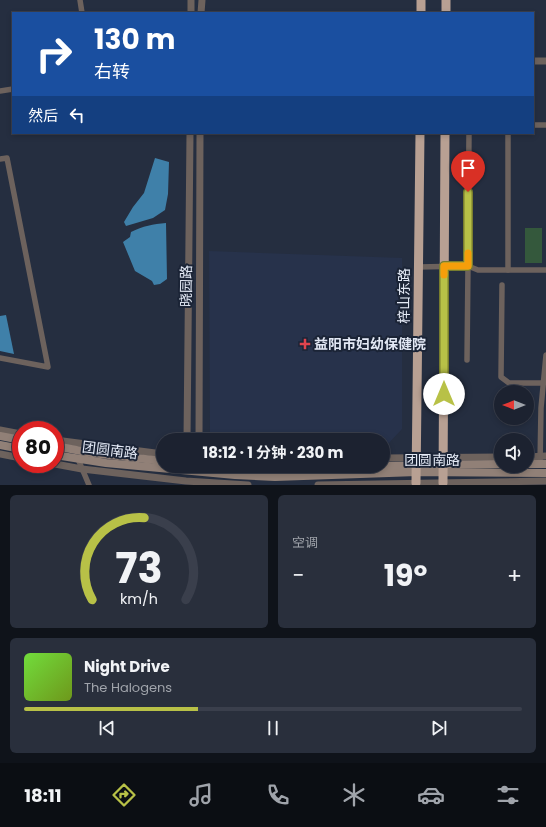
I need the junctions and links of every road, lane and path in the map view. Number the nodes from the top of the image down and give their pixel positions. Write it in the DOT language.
graph roads {
  1 [pos="80,0"];
  2 [pos="191,0"];
  3 [pos="202,0"];
  4 [pos="421,0"];
  5 [pos="446,0"];
  6 [pos="82,12"];
  7 [pos="191,12"];
  8 [pos="202,12"];
  9 [pos="421,12"];
  10 [pos="446,12"];
  11 [pos="534,61"];
  12 [pos="546,61"];
  13 [pos="12,89"];
  14 [pos="0,91"];
  15 [pos="534,125"];
  16 [pos="546,125"];
  17 [pos="190,134"];
  18 [pos="200,134"];
  19 [pos="420,134"];
  20 [pos="445,134"];
  21 [pos="469,134"];
  22 [pos="508,134"];
  23 [pos="0,159"];
  24 [pos="444,266"];
  25 [pos="468,266"];
  26 [pos="418,267"];
  27 [pos="508,270"];
  28 [pos="546,270"];
  29 [pos="502,285"];
  30 [pos="546,355"];
  31 [pos="0,358"];
  32 [pos="467,360"];
  33 [pos="543,383"];
  34 [pos="544,400"];
  35 [pos="0,430"];
  36 [pos="12,432"];
  37 [pos="187,433"];
  38 [pos="199,433"];
  39 [pos="0,436"];
  40 [pos="12,438"];
  41 [pos="64,441"];
  42 [pos="0,445"];
  43 [pos="12,447"];
  44 [pos="64,448"];
  45 [pos="156,453"];
  46 [pos="0,454"];
  47 [pos="12,456"];
  48 [pos="64,457"];
  49 [pos="494,458"];
  50 [pos="78,459"];
  51 [pos="390,459"];
  52 [pos="156,460"];
  53 [pos="543,460"];
  54 [pos="494,464"];
  55 [pos="417,465"];
  56 [pos="443,465"];
  57 [pos="64,466"];
  58 [pos="156,466"];
  59 [pos="390,466"];
  60 [pos="82,469"];
  61 [pos="546,472"];
  62 [pos="187,473"];
  63 [pos="198,473"];
  64 [pos="236,473"];
  65 [pos="351,475"];
  66 [pos="186,480"];
  67 [pos="197,481"];
  68 [pos="546,481"];
  69 [pos="416,483"];
  70 [pos="443,483"];
  71 [pos="351,484"];
  72 [pos="89,485"];
  73 [pos="248,485"];
  74 [pos="318,485"];
  1 -- 6 [label="street"];
  2 -- 7 [label="street"];
  3 -- 8 [label="street"];
  4 -- 9 [label="highway"];
  5 -- 10 [label="highway"];
  11 -- 12 [label="street"];
  13 -- 14 [label="street"];
  15 -- 16 [label="street"];
  17 -- 37 [label="street, 晓园路"];
  18 -- 38 [label="street, 晓园路"];
  19 -- 26 [label="highway, 梓山东路"];
  20 -- 24 [label="highway"];
  21 -- 25 [label="street"];
  22 -- 27 [label="street"];
  23 -- 31 [label="street"];
  24 -- 25 [label="street"];
  24 -- 26 [label="street"];
  24 -- 56 [label="highway"];
  25 -- 27 [label="street"];
  25 -- 32 [label="street"];
  26 -- 55 [label="highway, 梓山东路"];
  27 -- 28 [label="street"];
  29 -- 33 [label="street"];
  30 -- 33 [label="street"];
  33 -- 34 [label="street"];
  34 -- 53 [label="street"];
  35 -- 36 [label="street"];
  39 -- 40 [label="main road"];
  41 -- 45 [label="street"];
  42 -- 43 [label="main road"];
  44 -- 52 [label="main road, 团圆南路"];
  46 -- 47 [label="street"];
  48 -- 50 [label="main road, 团圆南路"];
  49 -- 56 [label="street"];
  50 -- 58 [label="main road, 团圆南路"];
  50 -- 60 [label="street"];
  51 -- 55 [label="street"];
  54 -- 56 [label="main road, 团圆南路"];
  55 -- 56 [label="main road, 团圆南路"];
  55 -- 59 [label="main road, 团圆南路"];
  55 -- 65 [label="main road, 团圆南路"];
  55 -- 69 [label="highway, 梓山东路"];
  56 -- 61 [label="main road, 团圆南路"];
  56 -- 70 [label="highway"];
  57 -- 60 [label="street"];
  60 -- 66 [label="street"];
  60 -- 72 [label="street"];
  62 -- 66 [label="street"];
  63 -- 67 [label="street"];
  64 -- 65 [label="main road, 团圆南路"];
  65 -- 71 [label="street"];
  66 -- 67 [label="street"];
  67 -- 73 [label="street"];
  68 -- 70 [label="street"];
  69 -- 70 [label="street"];
  69 -- 71 [label="street"];
  71 -- 74 [label="street"];
}
